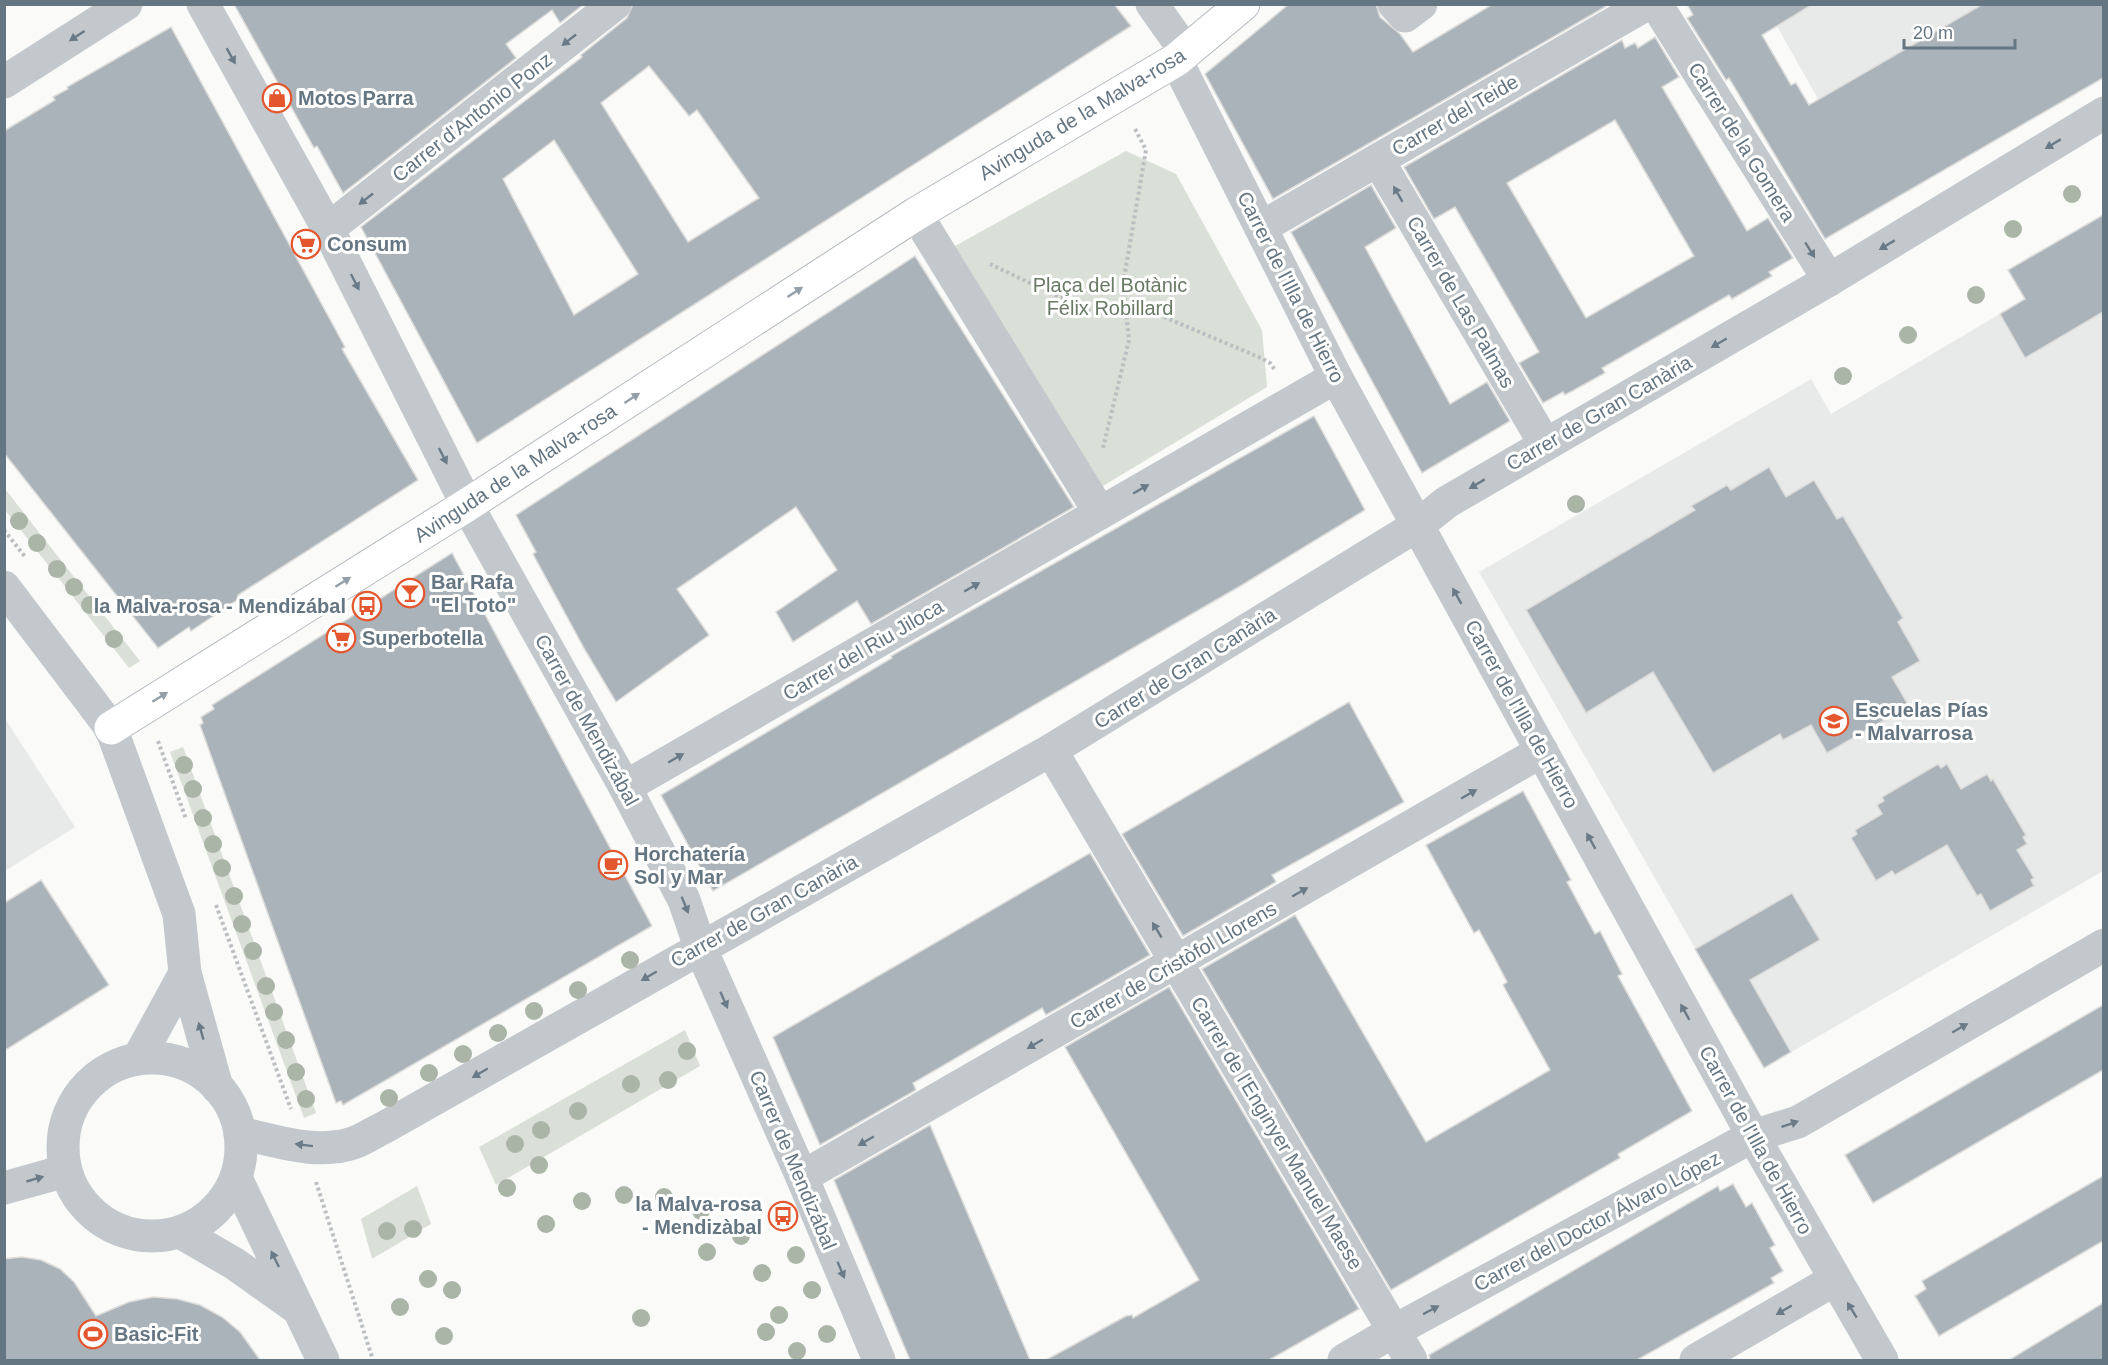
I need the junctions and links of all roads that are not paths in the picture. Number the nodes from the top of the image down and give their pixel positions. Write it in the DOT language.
graph roads {
  1 [pos="126,4"];
  2 [pos="203,4"];
  3 [pos="615,4"];
  4 [pos="1152,4"];
  5 [pos="1243,4"];
  6 [pos="1394,4"];
  7 [pos="1421,4"];
  8 [pos="1647,4"];
  9 [pos="1656,4"];
  10 [pos="1181,56"];
  11 [pos="4,82"];
  12 [pos="2103,113"];
  13 [pos="1378,160"];
  14 [pos="916,214"];
  15 [pos="1262,226"];
  16 [pos="328,229"];
  17 [pos="1828,280"];
  18 [pos="1336,377"];
  19 [pos="1545,444"];
  20 [pos="467,504"];
  21 [pos="1096,506"];
  22 [pos="1418,525"];
  23 [pos="4,587"];
  24 [pos="111,728"];
  25 [pos="1051,750"];
  26 [pos="1542,751"];
  27 [pos="625,787"];
  28 [pos="2103,945"];
  29 [pos="700,947"];
  30 [pos="1177,963"];
  31 [pos="185,973"];
  32 [pos="138,1059"];
  33 [pos="217,1087"];
  34 [pos="240,1133"];
  35 [pos="1753,1136"];
  36 [pos="65,1171"];
  37 [pos="802,1177"];
  38 [pos="236,1178"];
  39 [pos="4,1188"];
  40 [pos="180,1232"];
  41 [pos="1834,1280"];
  42 [pos="301,1311"];
  43 [pos="1394,1331"];
  44 [pos="323,1360"];
  45 [pos="879,1360"];
  46 [pos="1344,1360"];
  47 [pos="1411,1360"];
  48 [pos="1696,1360"];
  49 [pos="1882,1360"];
  1 -- 11 [label="street, one-way"];
  2 -- 16 [label="street, Carrer de Mendizábal, one-way"];
  3 -- 16 [label="street, Carrer d'Antonio Ponz, one-way"];
  4 -- 10 [label="street, Carrer de l'Illa de Hierro"];
  5 -- 10 [label="street, Avinguda de la Malva-rosa"];
  6 -- 7 [label="street"];
  8 -- 13 [label="street, Carrer del Teide"];
  9 -- 17 [label="street, Carrer de la Gomera, one-way"];
  10 -- 14 [label="street, Avinguda de la Malva-rosa"];
  10 -- 15 [label="street, Carrer de l'Illa de Hierro"];
  12 -- 17 [label="street, Carrer de Gran Canària, one-way"];
  13 -- 15 [label="street, Carrer del Teide"];
  19 -- 13 [label="street, Carrer de Las Palmas, one-way"];
  20 -- 14 [label="street, Avinguda de la Malva-rosa, one-way"];
  14 -- 21 [label="street"];
  15 -- 18 [label="street, Carrer de l'Illa de Hierro"];
  16 -- 20 [label="street, Carrer de Mendizábal, one-way"];
  17 -- 19 [label="street, Carrer de Gran Canària, one-way"];
  21 -- 18 [label="street, Carrer del Riu Jiloca, one-way"];
  18 -- 22 [label="street, Carrer de l'Illa de Hierro"];
  19 -- 22 [label="street, Carrer de Gran Canària, one-way"];
  24 -- 20 [label="street, Avinguda de la Malva-rosa, one-way"];
  20 -- 27 [label="street, Carrer de Mendizábal"];
  27 -- 21 [label="street, Carrer del Riu Jiloca, one-way"];
  22 -- 25 [label="street, Carrer de Gran Canària"];
  26 -- 22 [label="street, Carrer de l'Illa de Hierro, one-way"];
  23 -- 24 [label="street"];
  24 -- 31 [label="street"];
  25 -- 29 [label="street, Carrer de Gran Canària"];
  30 -- 25 [label="street, Carrer de l'Enginyer Manuel Maese, one-way"];
  30 -- 26 [label="street, Carrer de Cristòfol Llorens, one-way"];
  35 -- 26 [label="street, Carrer de l'Illa de Hierro, one-way"];
  27 -- 29 [label="street, Carrer de Mendizábal, one-way"];
  35 -- 28 [label="street, Carrer del Doctor Álvaro López, one-way"];
  29 -- 34 [label="street, Carrer de Gran Canària, one-way"];
  29 -- 37 [label="street, Carrer de Mendizábal, one-way"];
  30 -- 37 [label="street, Carrer de Cristòfol Llorens, one-way"];
  30 -- 43 [label="street, Carrer de l'Enginyer Manuel Maese"];
  31 -- 32 [label="street"];
  33 -- 31 [label="street, one-way"];
  32 -- 33 [label="street"];
  32 -- 36 [label="street"];
  33 -- 34 [label="street"];
  34 -- 38 [label="street"];
  35 -- 41 [label="street, Carrer de l'Illa de Hierro"];
  43 -- 35 [label="street, Carrer del Doctor Álvaro López, one-way"];
  39 -- 36 [label="street, one-way"];
  36 -- 40 [label="street"];
  37 -- 45 [label="street, Carrer de Mendizábal, one-way"];
  38 -- 40 [label="street"];
  42 -- 38 [label="street, one-way"];
  40 -- 42 [label="street"];
  41 -- 48 [label="street, one-way"];
  49 -- 41 [label="street, Carrer de l'Illa de Hierro, one-way"];
  42 -- 44 [label="street"];
  43 -- 46 [label="street, Carrer del Doctor Álvaro López"];
  43 -- 47 [label="street, Carrer de l'Enginyer Manuel Maese"];
}
